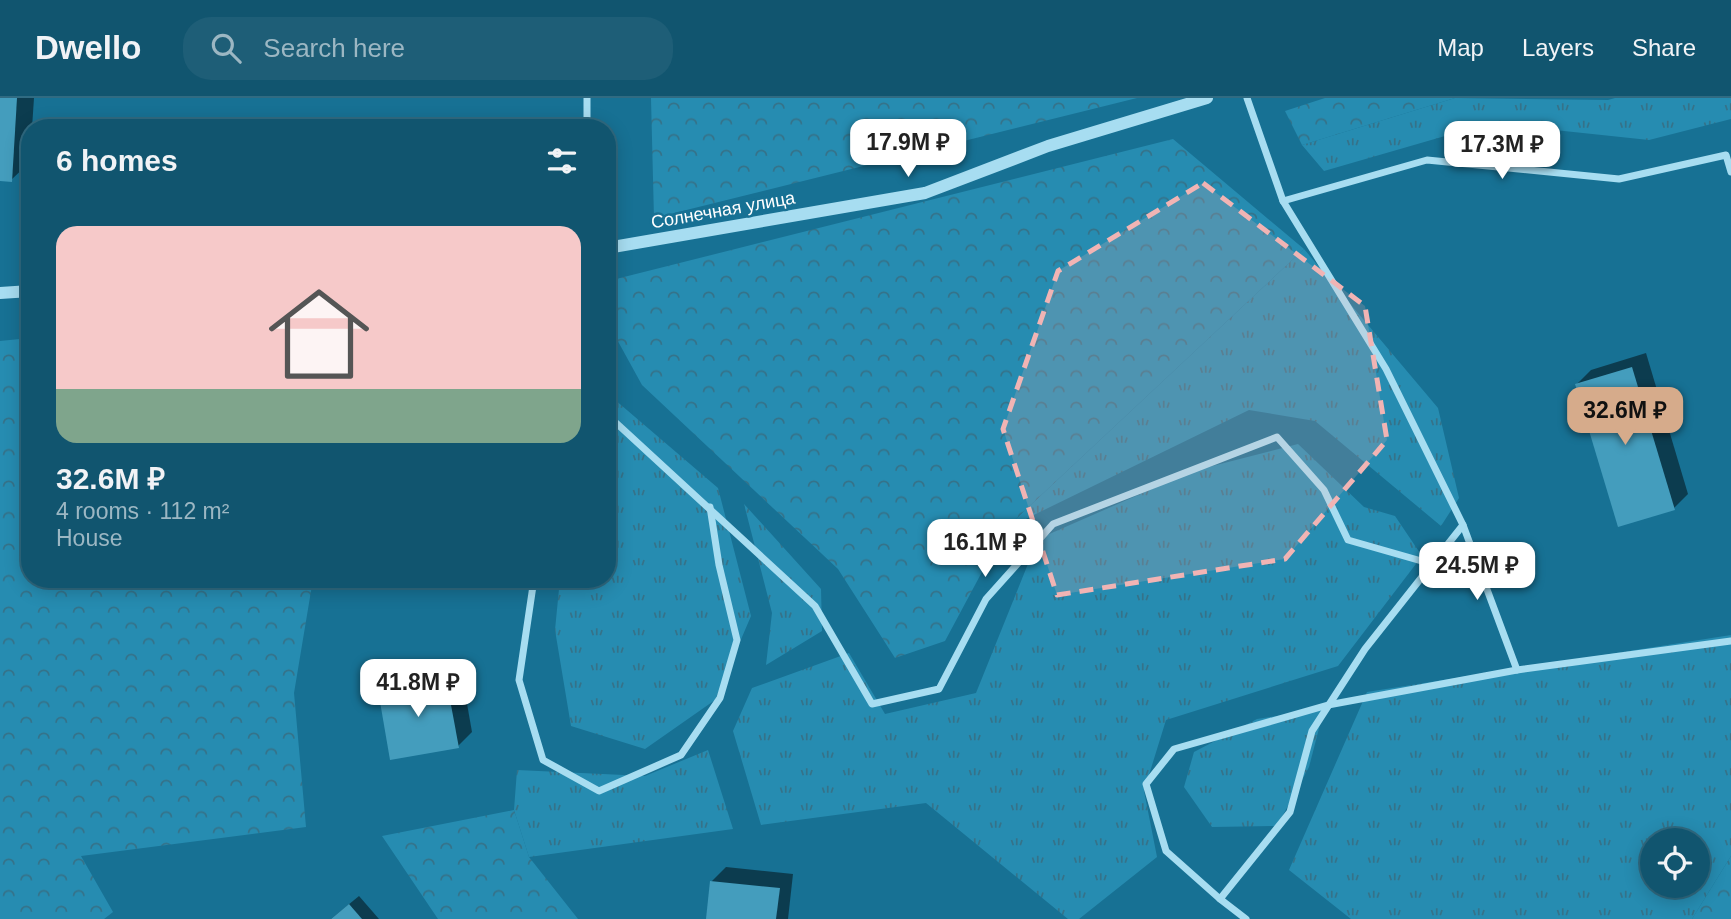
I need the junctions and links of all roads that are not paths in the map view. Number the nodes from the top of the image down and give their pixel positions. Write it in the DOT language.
graph roads {
  1 [pos="587,98"];
  2 [pos="1206,98"];
  3 [pos="1247,98"];
  4 [pos="1187,101"];
  5 [pos="587,119"];
  6 [pos="1729,155"];
  7 [pos="1731,172"];
  8 [pos="1283,201"];
  9 [pos="616,246"];
  10 [pos="21,292"];
  11 [pos="0,293"];
  12 [pos="616,423"];
  13 [pos="710,508"];
  14 [pos="1463,525"];
  15 [pos="1432,564"];
  16 [pos="533,588"];
  17 [pos="1731,641"];
  18 [pos="1517,670"];
  19 [pos="1328,705"];
  20 [pos="1220,899"];
  21 [pos="1246,919"];
  1 -- 5 [label="street"];
  2 -- 4 [label="street, Солнечная улица"];
  3 -- 8 [label="street"];
  4 -- 9 [label="street, Солнечная улица"];
  6 -- 7 [label="street"];
  6 -- 8 [label="street"];
  8 -- 14 [label="street"];
  10 -- 11 [label="street"];
  12 -- 13 [label="street"];
  13 -- 15 [label="street"];
  13 -- 16 [label="street"];
  14 -- 15 [label="street"];
  14 -- 18 [label="street"];
  15 -- 19 [label="street"];
  17 -- 18 [label="street"];
  18 -- 19 [label="street"];
  19 -- 20 [label="street"];
  19 -- 20 [label="street"];
  20 -- 21 [label="street"];
}
